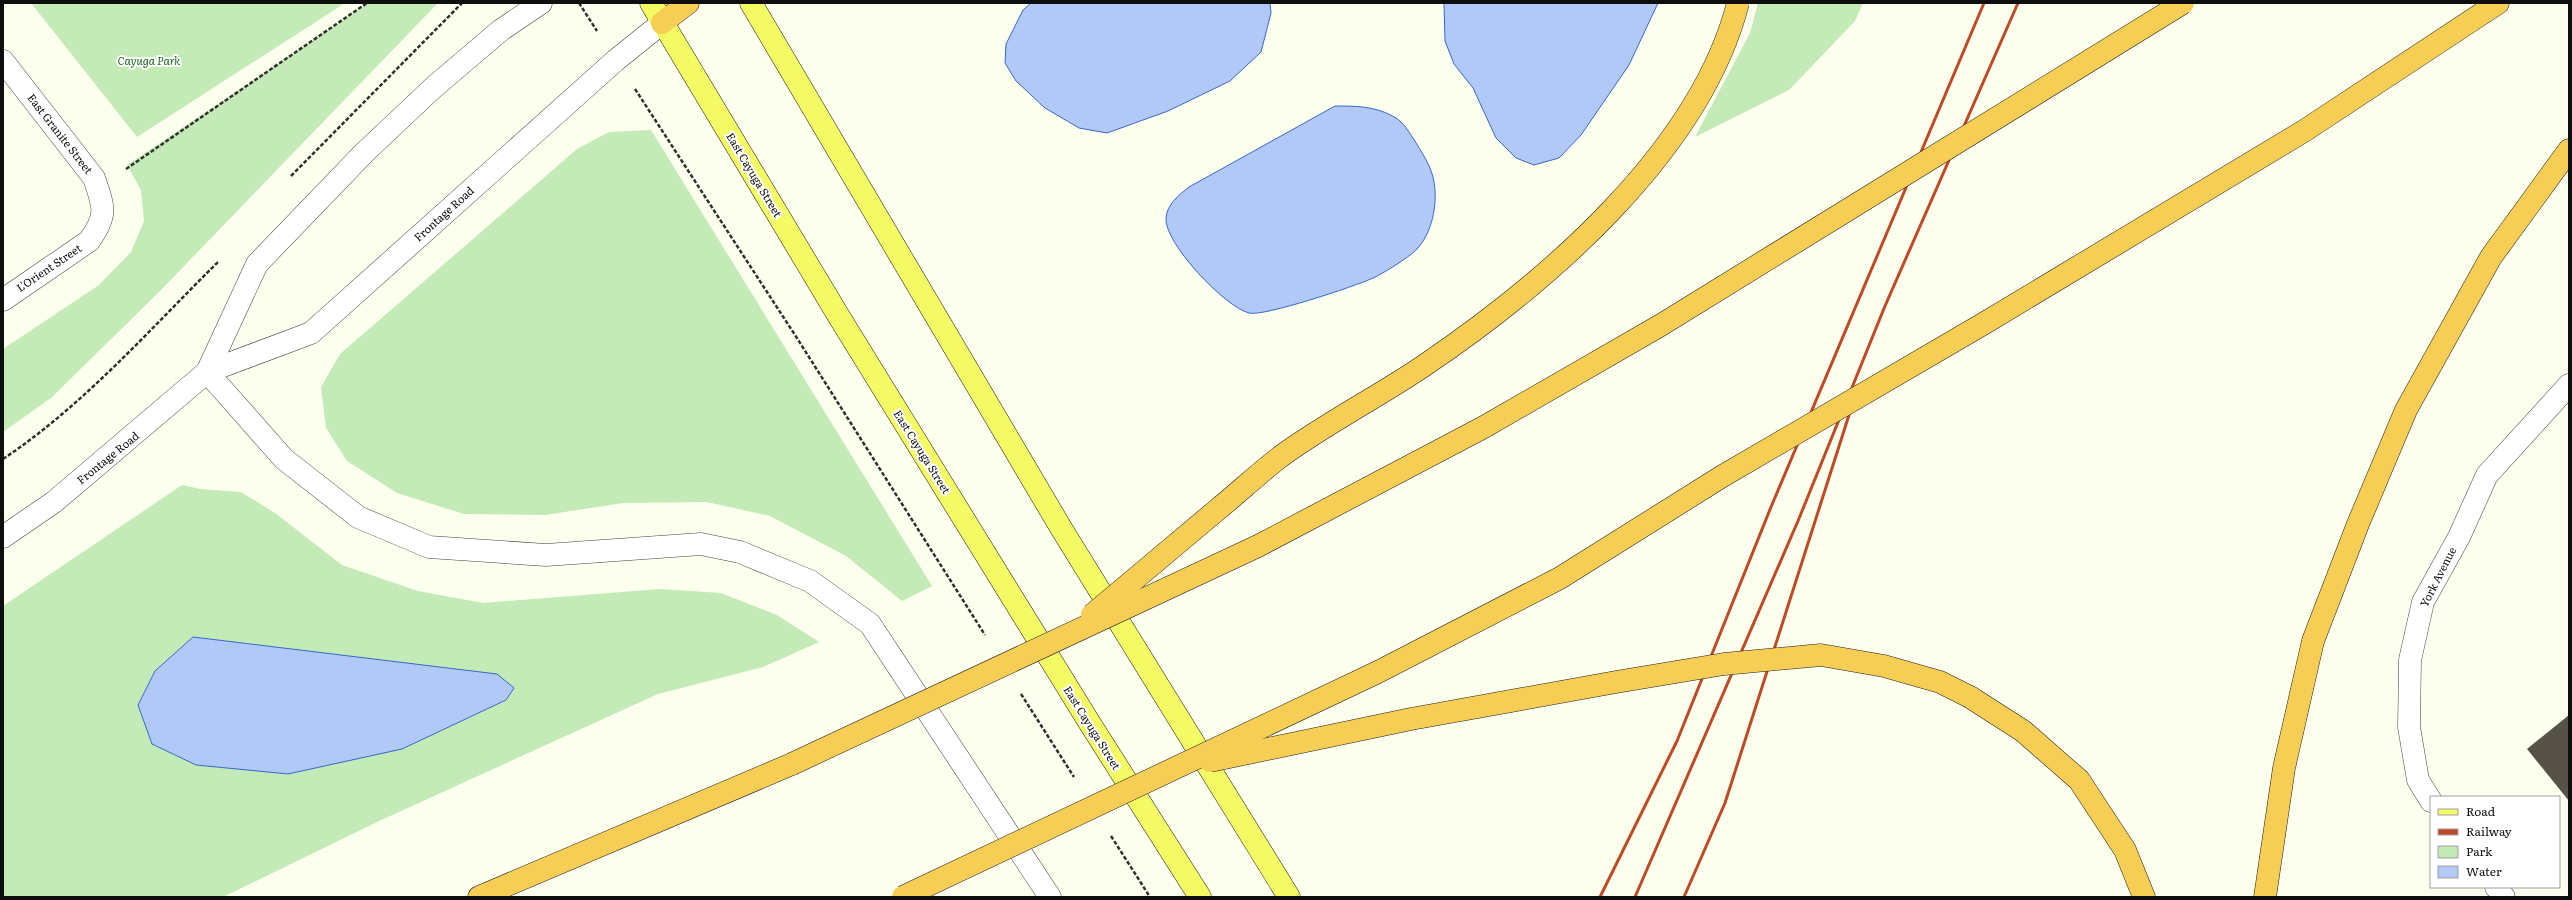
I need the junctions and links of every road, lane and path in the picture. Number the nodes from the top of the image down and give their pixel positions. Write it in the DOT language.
graph roads {
  1 [pos="367,3"];
  2 [pos="541,3"];
  3 [pos="579,3"];
  4 [pos="651,3"];
  5 [pos="688,3"];
  6 [pos="751,3"];
  7 [pos="1738,3"];
  8 [pos="2183,3"];
  9 [pos="2498,3"];
  10 [pos="662,23"];
  11 [pos="616,60"];
  12 [pos="3,61"];
  13 [pos="2569,150"];
  14 [pos="124,170"];
  15 [pos="104,213"];
  16 [pos="3,300"];
  17 [pos="208,372"];
  18 [pos="2569,385"];
  19 [pos="3,537"];
  20 [pos="1068,635"];
  21 [pos="989,643"];
  22 [pos="1019,690"];
  23 [pos="1173,769"];
  24 [pos="1078,783"];
  25 [pos="2430,799"];
  26 [pos="1108,830"];
  27 [pos="2497,888"];
  28 [pos="479,897"];
  29 [pos="903,897"];
  30 [pos="1050,897"];
  31 [pos="1150,897"];
  32 [pos="1200,897"];
  33 [pos="1289,897"];
  34 [pos="2144,897"];
  35 [pos="2265,897"];
  36 [pos="2504,897"];
  1 -- 14 [label="path"];
  2 -- 17 [label="street, Frontage Road"];
  3 -- 11 [label="path"];
  4 -- 10 [label="main road, East Cayuga Street"];
  5 -- 10 [label="highway"];
  6 -- 33 [label="main road"];
  7 -- 20 [label="highway, bridge"];
  8 -- 20 [label="highway, bridge"];
  9 -- 23 [label="highway, bridge"];
  10 -- 11 [label="street, Frontage Road"];
  10 -- 32 [label="main road, East Cayuga Street"];
  11 -- 17 [label="street, Frontage Road"];
  11 -- 21 [label="path"];
  12 -- 15 [label="street, East Granite Street"];
  13 -- 35 [label="highway"];
  15 -- 16 [label="street, L'Orient Street"];
  17 -- 19 [label="street, Frontage Road"];
  17 -- 30 [label="street"];
  18 -- 25 [label="street, York Avenue"];
  20 -- 28 [label="highway, bridge"];
  22 -- 24 [label="path"];
  23 -- 29 [label="highway, bridge"];
  23 -- 34 [label="highway, bridge"];
  26 -- 31 [label="path"];
  27 -- 36 [label="street"];
}
